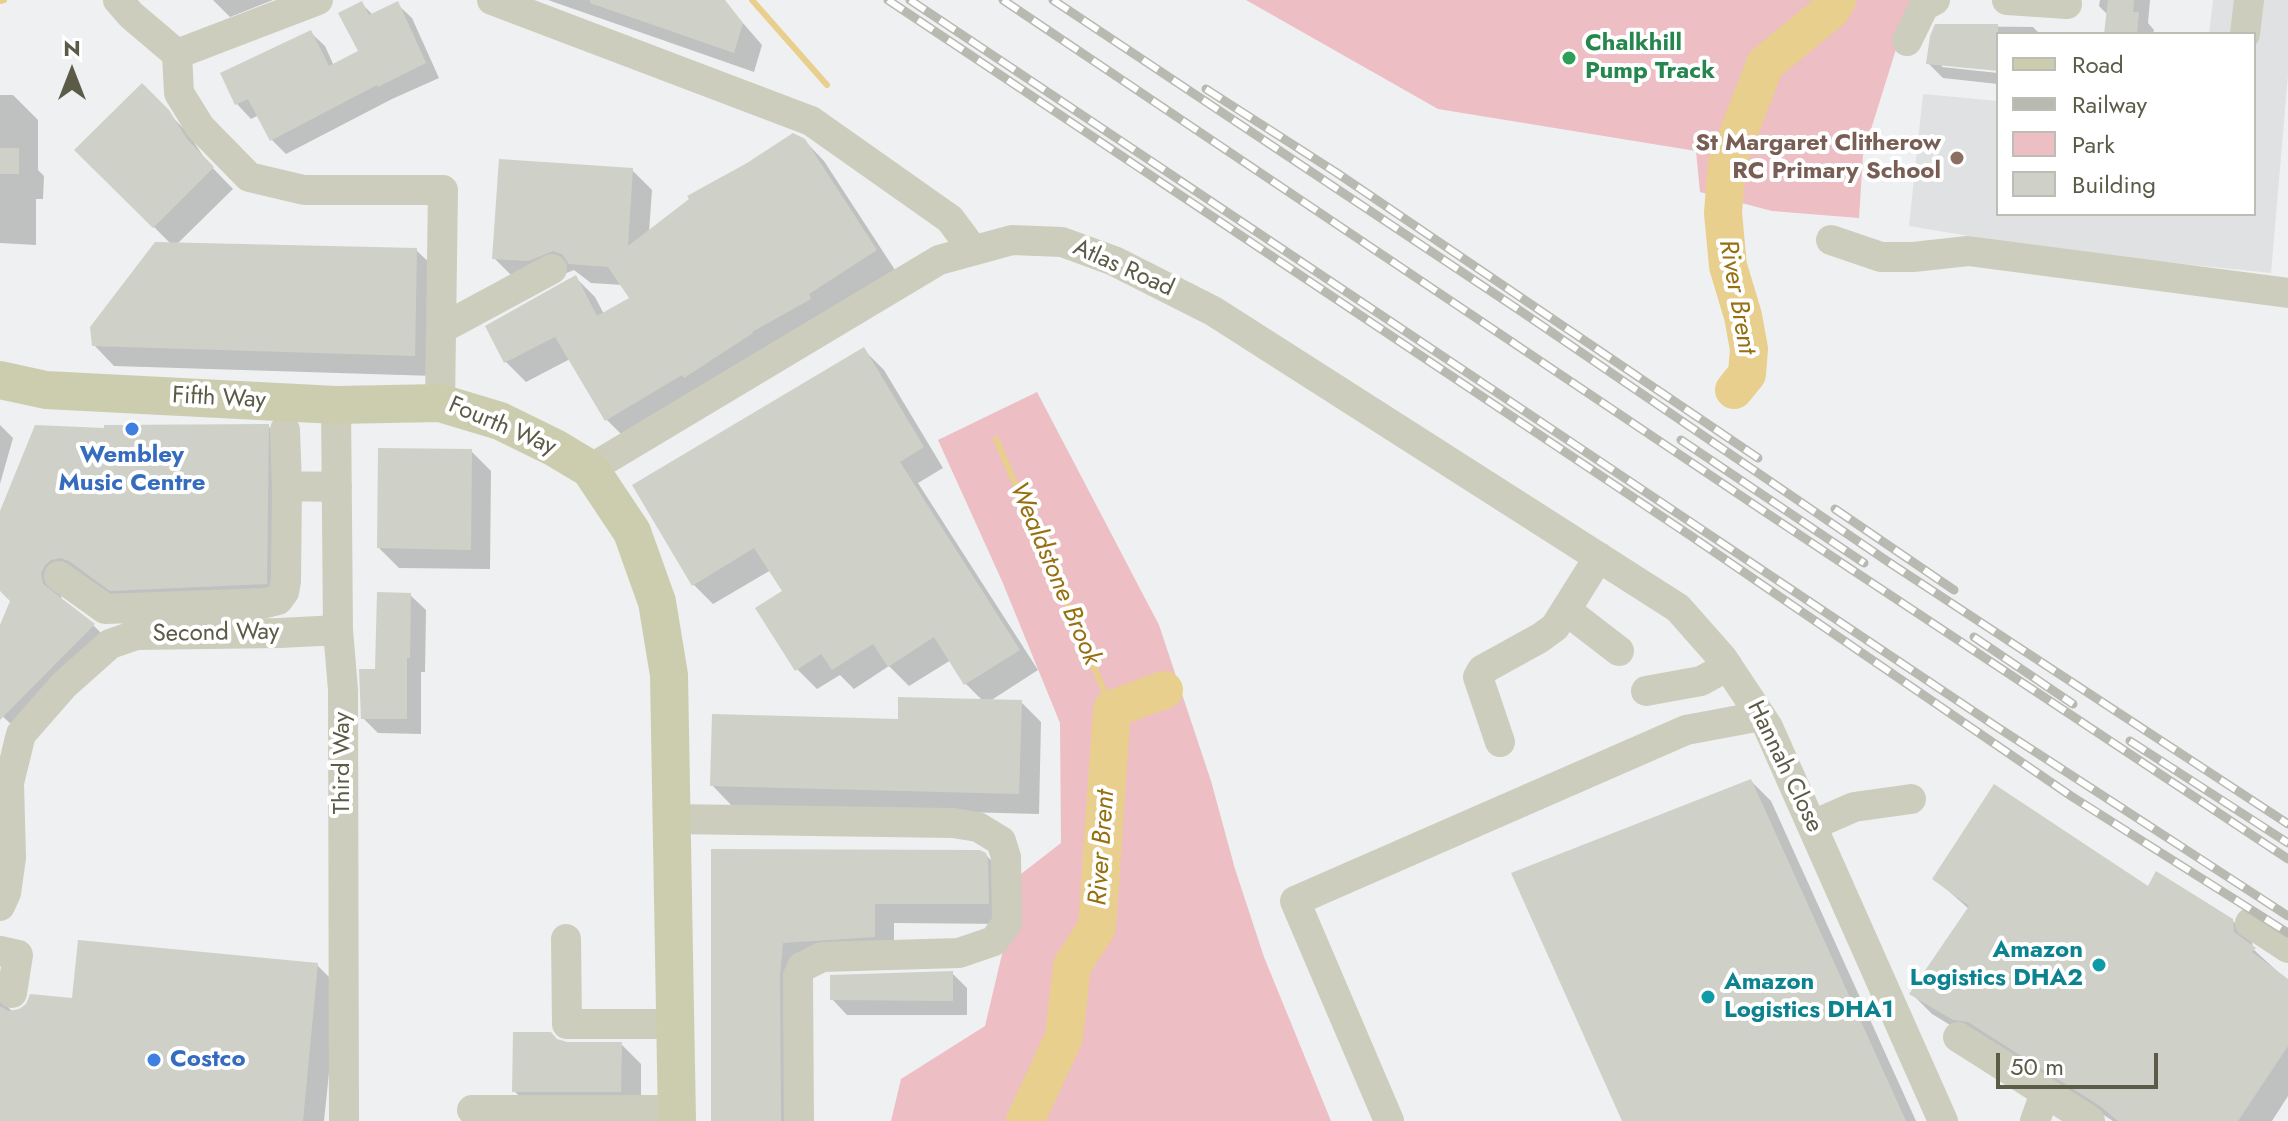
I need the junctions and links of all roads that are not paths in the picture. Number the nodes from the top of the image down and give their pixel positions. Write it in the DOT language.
graph roads {
  1 [pos="318,0"];
  2 [pos="492,0"];
  3 [pos="1935,0"];
  4 [pos="2007,0"];
  5 [pos="2028,0"];
  6 [pos="2249,0"];
  7 [pos="2067,4"];
  8 [pos="125,8"];
  9 [pos="2245,32"];
  10 [pos="1907,41"];
  11 [pos="177,54"];
  12 [pos="1831,240"];
  13 [pos="973,250"];
  14 [pos="552,269"];
  15 [pos="2288,293"];
  16 [pos="441,329"];
  17 [pos="0,380"];
  18 [pos="440,403"];
  19 [pos="336,405"];
  20 [pos="285,430"];
  21 [pos="590,469"];
  22 [pos="1473,477"];
  23 [pos="287,486"];
  24 [pos="337,487"];
  25 [pos="1599,557"];
  26 [pos="59,576"];
  27 [pos="1567,611"];
  28 [pos="130,622"];
  29 [pos="338,630"];
  30 [pos="1619,651"];
  31 [pos="1728,666"];
  32 [pos="1646,691"];
  33 [pos="1761,716"];
  34 [pos="1500,742"];
  35 [pos="1911,799"];
  36 [pos="671,819"];
  37 [pos="1813,825"];
  38 [pos="0,906"];
  39 [pos="2250,923"];
  40 [pos="566,939"];
  41 [pos="2288,948"];
  42 [pos="0,951"];
  43 [pos="12,993"];
  44 [pos="675,1024"];
  45 [pos="1958,1037"];
  46 [pos="2040,1107"];
  47 [pos="472,1110"];
  48 [pos="677,1115"];
  49 [pos="344,1121"];
  50 [pos="799,1121"];
  51 [pos="1389,1121"];
  52 [pos="1943,1121"];
  53 [pos="2090,1121"];
  1 -- 11 [label="street"];
  2 -- 13 [label="street"];
  3 -- 10 [label="street"];
  4 -- 5 [label="street"];
  5 -- 7 [label="street"];
  6 -- 9 [label="street"];
  8 -- 11 [label="street"];
  11 -- 16 [label="street, Fourth Way"];
  12 -- 15 [label="street"];
  13 -- 21 [label="street, Atlas Road"];
  13 -- 22 [label="street, Atlas Road"];
  14 -- 16 [label="street"];
  16 -- 18 [label="street, Fourth Way"];
  17 -- 19 [label="main road, Fifth Way"];
  18 -- 19 [label="main road, Fifth Way"];
  18 -- 21 [label="main road, Fourth Way"];
  19 -- 24 [label="street, Third Way"];
  20 -- 23 [label="street"];
  21 -- 36 [label="main road, Fourth Way"];
  22 -- 25 [label="street, Hannah Close"];
  23 -- 24 [label="street"];
  23 -- 28 [label="street"];
  24 -- 29 [label="street, Third Way"];
  25 -- 27 [label="street"];
  25 -- 31 [label="street, Hannah Close"];
  26 -- 28 [label="street"];
  27 -- 30 [label="street"];
  27 -- 34 [label="street"];
  28 -- 29 [label="street, Second Way"];
  28 -- 38 [label="street, Second Way"];
  29 -- 49 [label="street, Third Way"];
  31 -- 32 [label="street"];
  31 -- 33 [label="street, Hannah Close"];
  33 -- 37 [label="street, Hannah Close"];
  33 -- 51 [label="street"];
  35 -- 37 [label="street"];
  36 -- 44 [label="main road, Fourth Way"];
  36 -- 50 [label="street"];
  37 -- 52 [label="street, Hannah Close"];
  39 -- 41 [label="street"];
  40 -- 44 [label="street"];
  42 -- 43 [label="street"];
  44 -- 48 [label="main road, Fourth Way"];
  45 -- 46 [label="street"];
  46 -- 53 [label="street"];
  47 -- 48 [label="street"];
}
